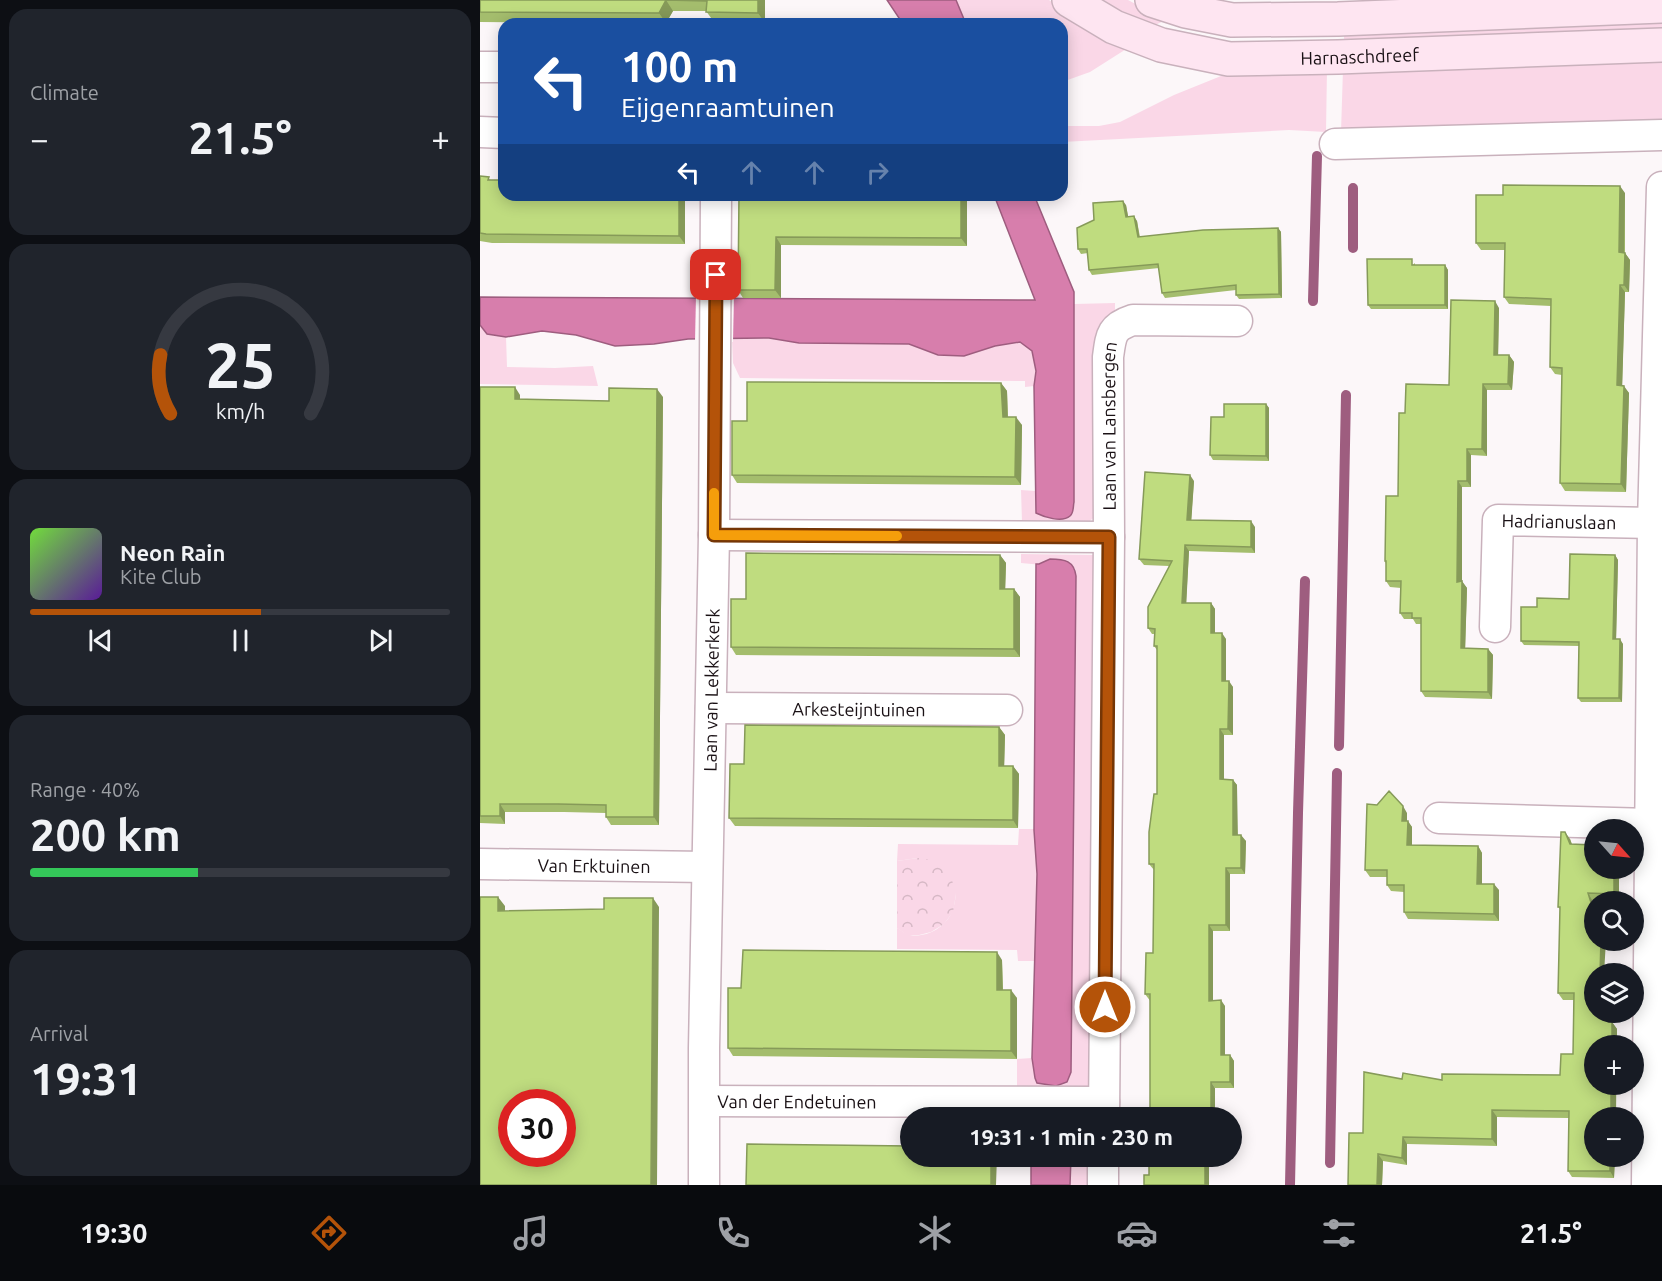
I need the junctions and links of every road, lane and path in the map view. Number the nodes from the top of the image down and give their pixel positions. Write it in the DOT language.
graph roads {
  1 [pos="1069,0"];
  2 [pos="1152,0"];
  3 [pos="1662,6"];
  4 [pos="1662,45"];
  5 [pos="480,67"];
  6 [pos="498,68"];
  7 [pos="480,132"];
  8 [pos="498,133"];
  9 [pos="1662,135"];
  10 [pos="1335,144"];
  11 [pos="1662,187"];
  12 [pos="716,201"];
  13 [pos="1237,321"];
  14 [pos="1653,524"];
  15 [pos="714,535"];
  16 [pos="1109,537"];
  17 [pos="1495,627"];
  18 [pos="711,708"];
  19 [pos="1007,710"];
  20 [pos="1439,818"];
  21 [pos="1650,824"];
  22 [pos="480,864"];
  23 [pos="707,867"];
  24 [pos="705,1101"];
  25 [pos="971,1107"];
  26 [pos="1104,1107"];
  27 [pos="1103,1167"];
  28 [pos="704,1185"];
  29 [pos="1103,1185"];
  30 [pos="1647,1185"];
  1 -- 4 [label="street, Harnaschdreef"];
  2 -- 3 [label="street, Harnaschdreef"];
  5 -- 6 [label="street"];
  7 -- 8 [label="street"];
  9 -- 10 [label="street"];
  11 -- 14 [label="street"];
  12 -- 15 [label="street, Laan van Lekkerkerk"];
  13 -- 16 [label="street, Laan van Lansbergen"];
  14 -- 17 [label="street, Hadrianuslaan"];
  14 -- 21 [label="street"];
  15 -- 16 [label="street"];
  15 -- 18 [label="street, Laan van Lekkerkerk"];
  16 -- 26 [label="street, Laan van Lansbergen"];
  18 -- 19 [label="street, Arkesteijntuinen"];
  18 -- 23 [label="street, Laan van Lekkerkerk"];
  20 -- 21 [label="street"];
  21 -- 30 [label="street"];
  22 -- 23 [label="street, Van Erktuinen"];
  23 -- 24 [label="street, Laan van Lekkerkerk"];
  24 -- 25 [label="street, Van der Endetuinen"];
  24 -- 28 [label="street, Laan van Lekkerkerk"];
  27 -- 29 [label="street"];
}
